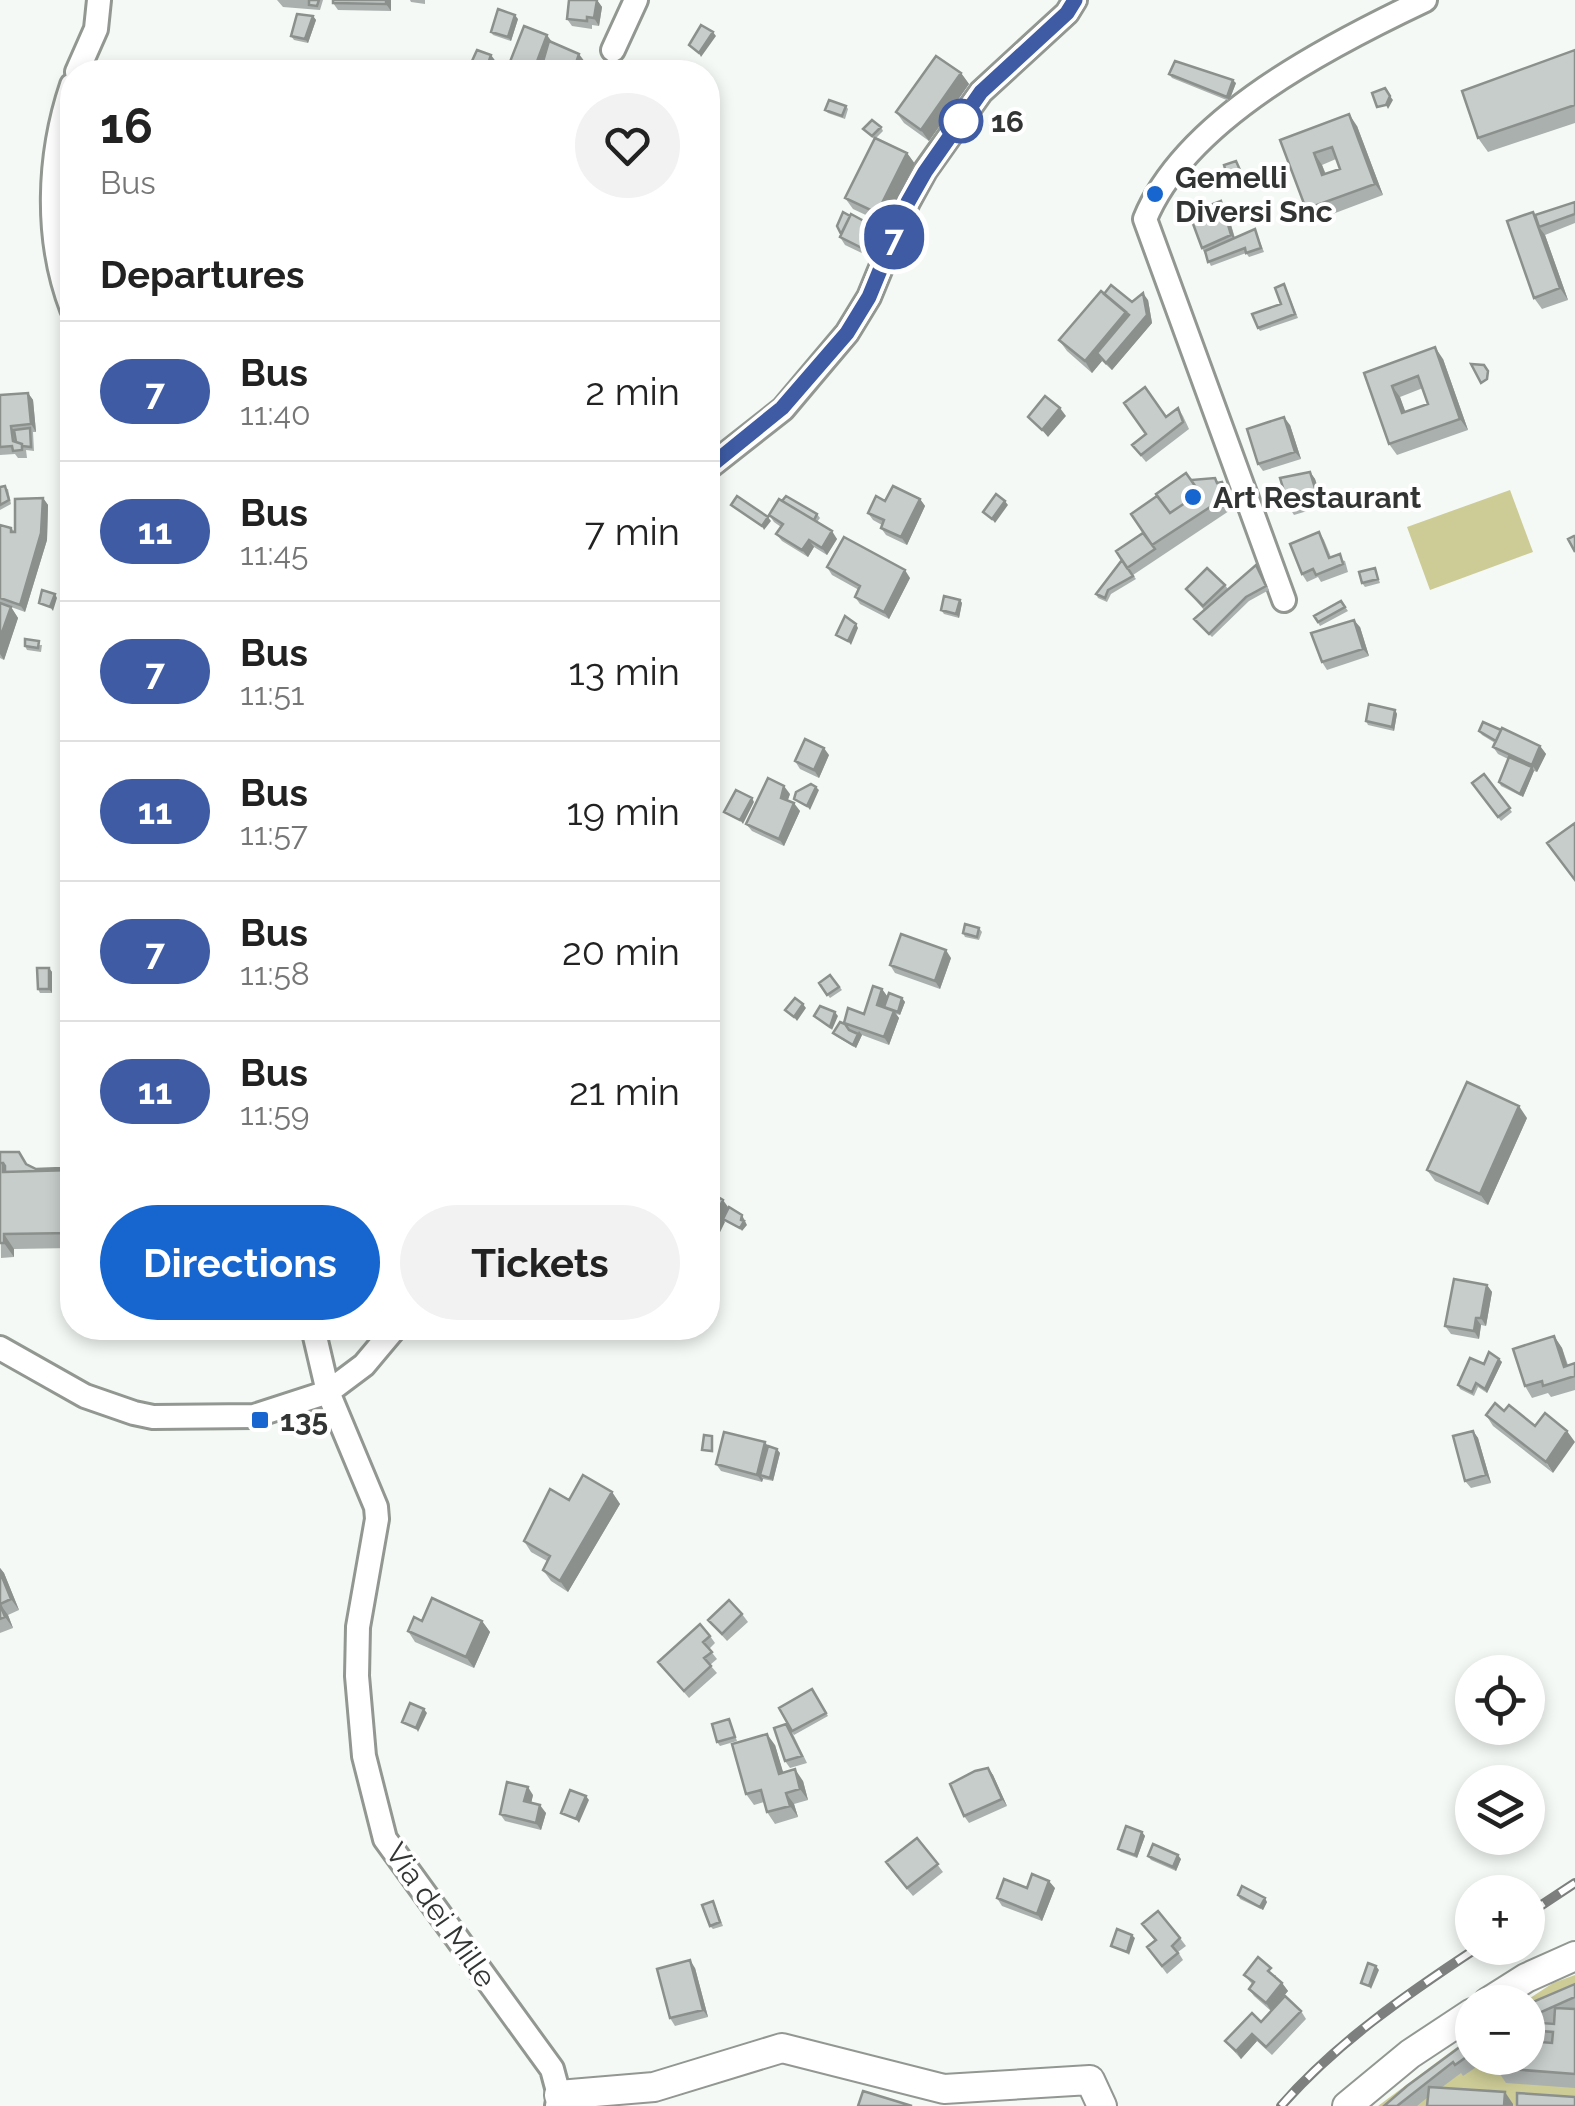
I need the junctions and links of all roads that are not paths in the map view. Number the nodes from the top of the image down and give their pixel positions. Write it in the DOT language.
graph roads {
  1 [pos="100,0"];
  2 [pos="636,0"];
  3 [pos="1075,0"];
  4 [pos="1426,0"];
  5 [pos="614,50"];
  6 [pos="82,60"];
  7 [pos="60,144"];
  8 [pos="60,271"];
  9 [pos="720,458"];
  10 [pos="1284,600"];
  11 [pos="316,1340"];
  12 [pos="384,1340"];
  13 [pos="0,1348"];
  14 [pos="328,1392"];
  15 [pos="1575,1956"];
  16 [pos="1515,1985"];
  17 [pos="1455,2024"];
  18 [pos="558,2100"];
  19 [pos="1102,2106"];
  20 [pos="1346,2106"];
  1 -- 6 [label="street"];
  2 -- 5 [label="street"];
  3 -- 9 [label="street"];
  4 -- 10 [label="street"];
  7 -- 8 [label="street"];
  11 -- 14 [label="street, Via dei Mille"];
  12 -- 14 [label="street"];
  13 -- 14 [label="street"];
  14 -- 18 [label="street, Via dei Mille"];
  15 -- 16 [label="street"];
  17 -- 20 [label="street"];
  18 -- 19 [label="street"];
}
